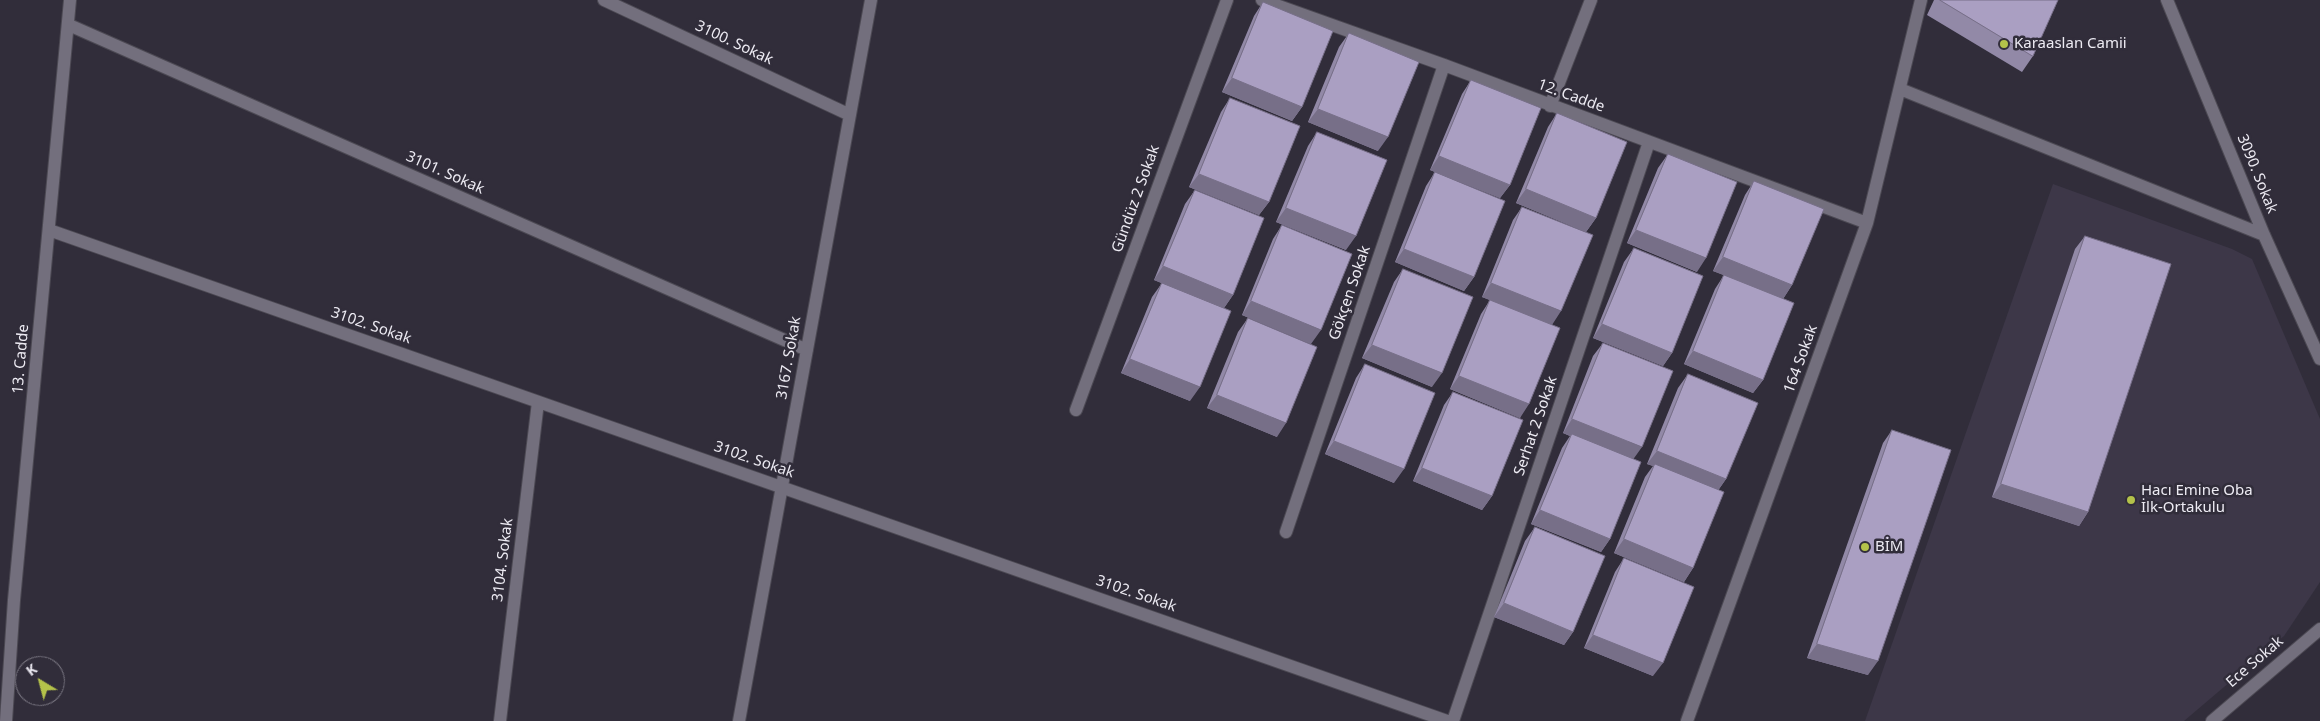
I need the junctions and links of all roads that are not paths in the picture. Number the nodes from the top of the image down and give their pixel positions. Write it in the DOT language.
graph roads {
  1 [pos="70,0"];
  2 [pos="604,0"];
  3 [pos="871,0"];
  4 [pos="1227,0"];
  5 [pos="1262,0"];
  6 [pos="1591,0"];
  7 [pos="1921,0"];
  8 [pos="2168,0"];
  9 [pos="69,25"];
  10 [pos="1444,65"];
  11 [pos="1900,89"];
  12 [pos="1550,106"];
  13 [pos="850,115"];
  14 [pos="1649,142"];
  15 [pos="1868,223"];
  16 [pos="49,230"];
  17 [pos="2264,235"];
  18 [pos="807,350"];
  19 [pos="2320,359"];
  20 [pos="538,402"];
  21 [pos="1076,410"];
  22 [pos="782,488"];
  23 [pos="1286,532"];
  24 [pos="2320,628"];
  25 [pos="6,721"];
  26 [pos="500,721"];
  27 [pos="739,721"];
  28 [pos="1447,721"];
  29 [pos="1453,721"];
  30 [pos="1687,721"];
  31 [pos="2212,721"];
  1 -- 9 [label="street, 13. Cadde"];
  2 -- 13 [label="street, 3100. Sokak"];
  3 -- 13 [label="street, 3167. Sokak"];
  4 -- 21 [label="street, Gündüz 2 Sokak"];
  5 -- 10 [label="street, 12. Cadde"];
  6 -- 12 [label="street"];
  7 -- 11 [label="street, 164 Sokak"];
  8 -- 17 [label="street, 3090. Sokak"];
  9 -- 16 [label="street, 13. Cadde"];
  9 -- 18 [label="street, 3101. Sokak"];
  10 -- 12 [label="street, 12. Cadde"];
  10 -- 23 [label="street, Gökçen Sokak"];
  11 -- 15 [label="street, 164 Sokak"];
  11 -- 17 [label="street"];
  12 -- 14 [label="street, 12. Cadde"];
  13 -- 18 [label="street, 3167. Sokak"];
  14 -- 15 [label="street, 12. Cadde"];
  14 -- 29 [label="street, Serhat 2 Sokak"];
  15 -- 30 [label="street, 164 Sokak"];
  16 -- 20 [label="street, 3102. Sokak"];
  16 -- 25 [label="street, 13. Cadde"];
  17 -- 19 [label="street, 3090. Sokak"];
  18 -- 22 [label="street, 3167. Sokak"];
  20 -- 22 [label="street, 3102. Sokak"];
  20 -- 26 [label="street, 3104. Sokak"];
  22 -- 27 [label="street, 3167. Sokak"];
  22 -- 28 [label="street, 3102. Sokak"];
  24 -- 31 [label="street, Ece Sokak"];
}
